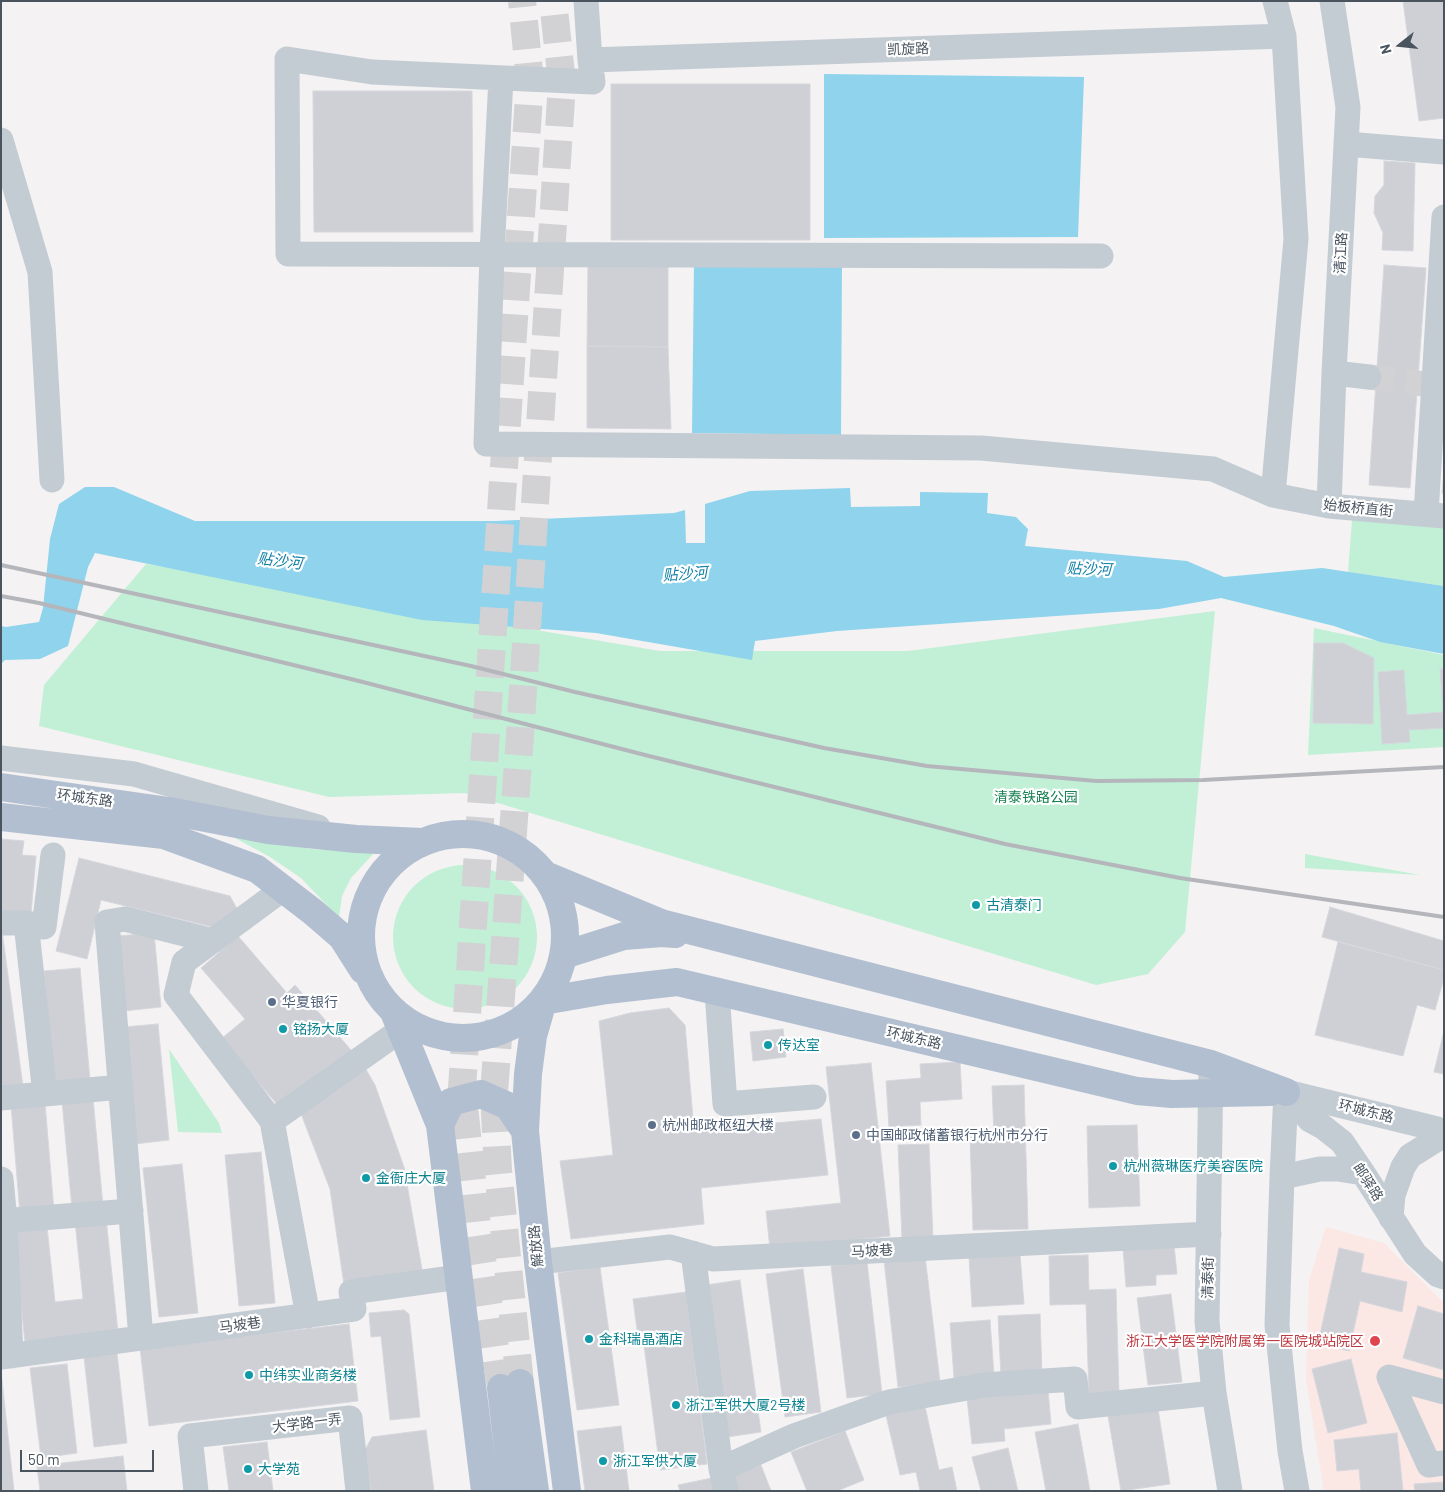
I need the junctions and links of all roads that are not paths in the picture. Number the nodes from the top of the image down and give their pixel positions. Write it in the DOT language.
graph roads {
  1 [pos="586,1"];
  2 [pos="1275,1"];
  3 [pos="1332,1"];
  4 [pos="1284,36"];
  5 [pos="590,60"];
  6 [pos="501,78"];
  7 [pos="1,140"];
  8 [pos="1346,144"];
  9 [pos="1444,152"];
  10 [pos="1444,217"];
  11 [pos="492,254"];
  12 [pos="1101,256"];
  13 [pos="1334,373"];
  14 [pos="1369,377"];
  15 [pos="1434,385"];
  16 [pos="52,480"];
  17 [pos="1273,495"];
  18 [pos="1329,506"];
  19 [pos="1435,515"];
  20 [pos="1,758"];
  21 [pos="1,787"];
  22 [pos="1,817"];
  23 [pos="167,823"];
  24 [pos="356,839"];
  25 [pos="422,842"];
  26 [pos="53,855"];
  27 [pos="545,875"];
  28 [pos="283,889"];
  29 [pos="1,922"];
  30 [pos="26,923"];
  31 [pos="717,937"];
  32 [pos="213,941"];
  33 [pos="564,955"];
  34 [pos="374,986"];
  35 [pos="717,992"];
  36 [pos="543,1001"];
  37 [pos="398,1021"];
  38 [pos="1211,1064"];
  39 [pos="121,1087"];
  40 [pos="1286,1092"];
  41 [pos="1210,1093"];
  42 [pos="45,1094"];
  43 [pos="814,1097"];
  44 [pos="1,1098"];
  45 [pos="272,1121"];
  46 [pos="440,1125"];
  47 [pos="525,1131"];
  48 [pos="1444,1136"];
  49 [pos="1363,1173"];
  50 [pos="1282,1178"];
  51 [pos="1,1179"];
  52 [pos="131,1211"];
  53 [pos="1391,1218"];
  54 [pos="3,1221"];
  55 [pos="1209,1234"];
  56 [pos="693,1253"];
  57 [pos="538,1262"];
  58 [pos="459,1277"];
  59 [pos="1444,1277"];
  60 [pos="308,1316"];
  61 [pos="141,1338"];
  62 [pos="6,1356"];
  63 [pos="1214,1392"];
  64 [pos="1444,1392"];
  65 [pos="1444,1463"];
  66 [pos="724,1480"];
  67 [pos="196,1491"];
  68 [pos="358,1491"];
  69 [pos="485,1491"];
  70 [pos="514,1491"];
  71 [pos="535,1491"];
  72 [pos="567,1491"];
  73 [pos="1230,1491"];
  74 [pos="1297,1491"];
  1 -- 5 [label="street"];
  2 -- 4 [label="street"];
  3 -- 8 [label="street, 清江路"];
  4 -- 5 [label="street, 凯旋路"];
  4 -- 17 [label="street"];
  5 -- 6 [label="street"];
  6 -- 11 [label="street"];
  6 -- 11 [label="street"];
  7 -- 16 [label="street"];
  8 -- 9 [label="street"];
  8 -- 13 [label="street, 清江路"];
  10 -- 15 [label="street"];
  11 -- 12 [label="street"];
  11 -- 17 [label="street, 始板桥直街"];
  13 -- 14 [label="street"];
  13 -- 18 [label="street, 清江路"];
  15 -- 19 [label="street"];
  17 -- 18 [label="street, 始板桥直街"];
  18 -- 19 [label="street, 始板桥直街"];
  20 -- 24 [label="street"];
  21 -- 23 [label="main road, 环城东路"];
  22 -- 23 [label="main road, 环城东路"];
  23 -- 24 [label="main road"];
  23 -- 28 [label="main road"];
  24 -- 25 [label="main road"];
  25 -- 27 [label="main road"];
  25 -- 34 [label="main road"];
  26 -- 30 [label="street"];
  27 -- 31 [label="main road"];
  27 -- 33 [label="main road"];
  28 -- 32 [label="street"];
  28 -- 34 [label="main road"];
  29 -- 30 [label="street"];
  30 -- 42 [label="street"];
  31 -- 33 [label="main road"];
  31 -- 38 [label="main road, 环城东路"];
  32 -- 39 [label="street"];
  32 -- 45 [label="street"];
  33 -- 36 [label="main road"];
  34 -- 37 [label="main road"];
  35 -- 36 [label="main road, 环城东路"];
  35 -- 41 [label="main road, 环城东路"];
  35 -- 43 [label="street"];
  36 -- 37 [label="main road"];
  36 -- 47 [label="main road, 解放路"];
  37 -- 45 [label="street"];
  37 -- 46 [label="main road"];
  38 -- 40 [label="main road, 环城东路"];
  38 -- 41 [label="street, 清泰街"];
  39 -- 42 [label="street"];
  39 -- 52 [label="street"];
  40 -- 41 [label="main road, 环城东路"];
  40 -- 48 [label="street, 环城东路"];
  40 -- 49 [label="street, 邮驿路"];
  40 -- 50 [label="street"];
  41 -- 55 [label="street, 清泰街"];
  42 -- 44 [label="street"];
  45 -- 60 [label="street"];
  46 -- 47 [label="main road"];
  46 -- 58 [label="main road"];
  47 -- 57 [label="main road, 解放路"];
  48 -- 53 [label="street"];
  49 -- 50 [label="street"];
  49 -- 53 [label="street, 邮驿路"];
  50 -- 74 [label="street"];
  51 -- 54 [label="street"];
  52 -- 54 [label="street"];
  52 -- 61 [label="street"];
  53 -- 59 [label="street, 邮驿路"];
  54 -- 62 [label="street"];
  55 -- 56 [label="street, 马坡巷"];
  55 -- 63 [label="street, 清泰街"];
  56 -- 57 [label="street, 马坡巷"];
  56 -- 66 [label="street"];
  57 -- 72 [label="main road, 解放路"];
  58 -- 60 [label="street, 马坡巷"];
  58 -- 69 [label="main road"];
  60 -- 61 [label="street, 马坡巷"];
  61 -- 62 [label="street, 马坡巷"];
  63 -- 66 [label="street"];
  63 -- 73 [label="street, 清泰街"];
  64 -- 65 [label="street"];
  67 -- 68 [label="street, 大学路一弄"];
  70 -- 71 [label="main road"];
}
